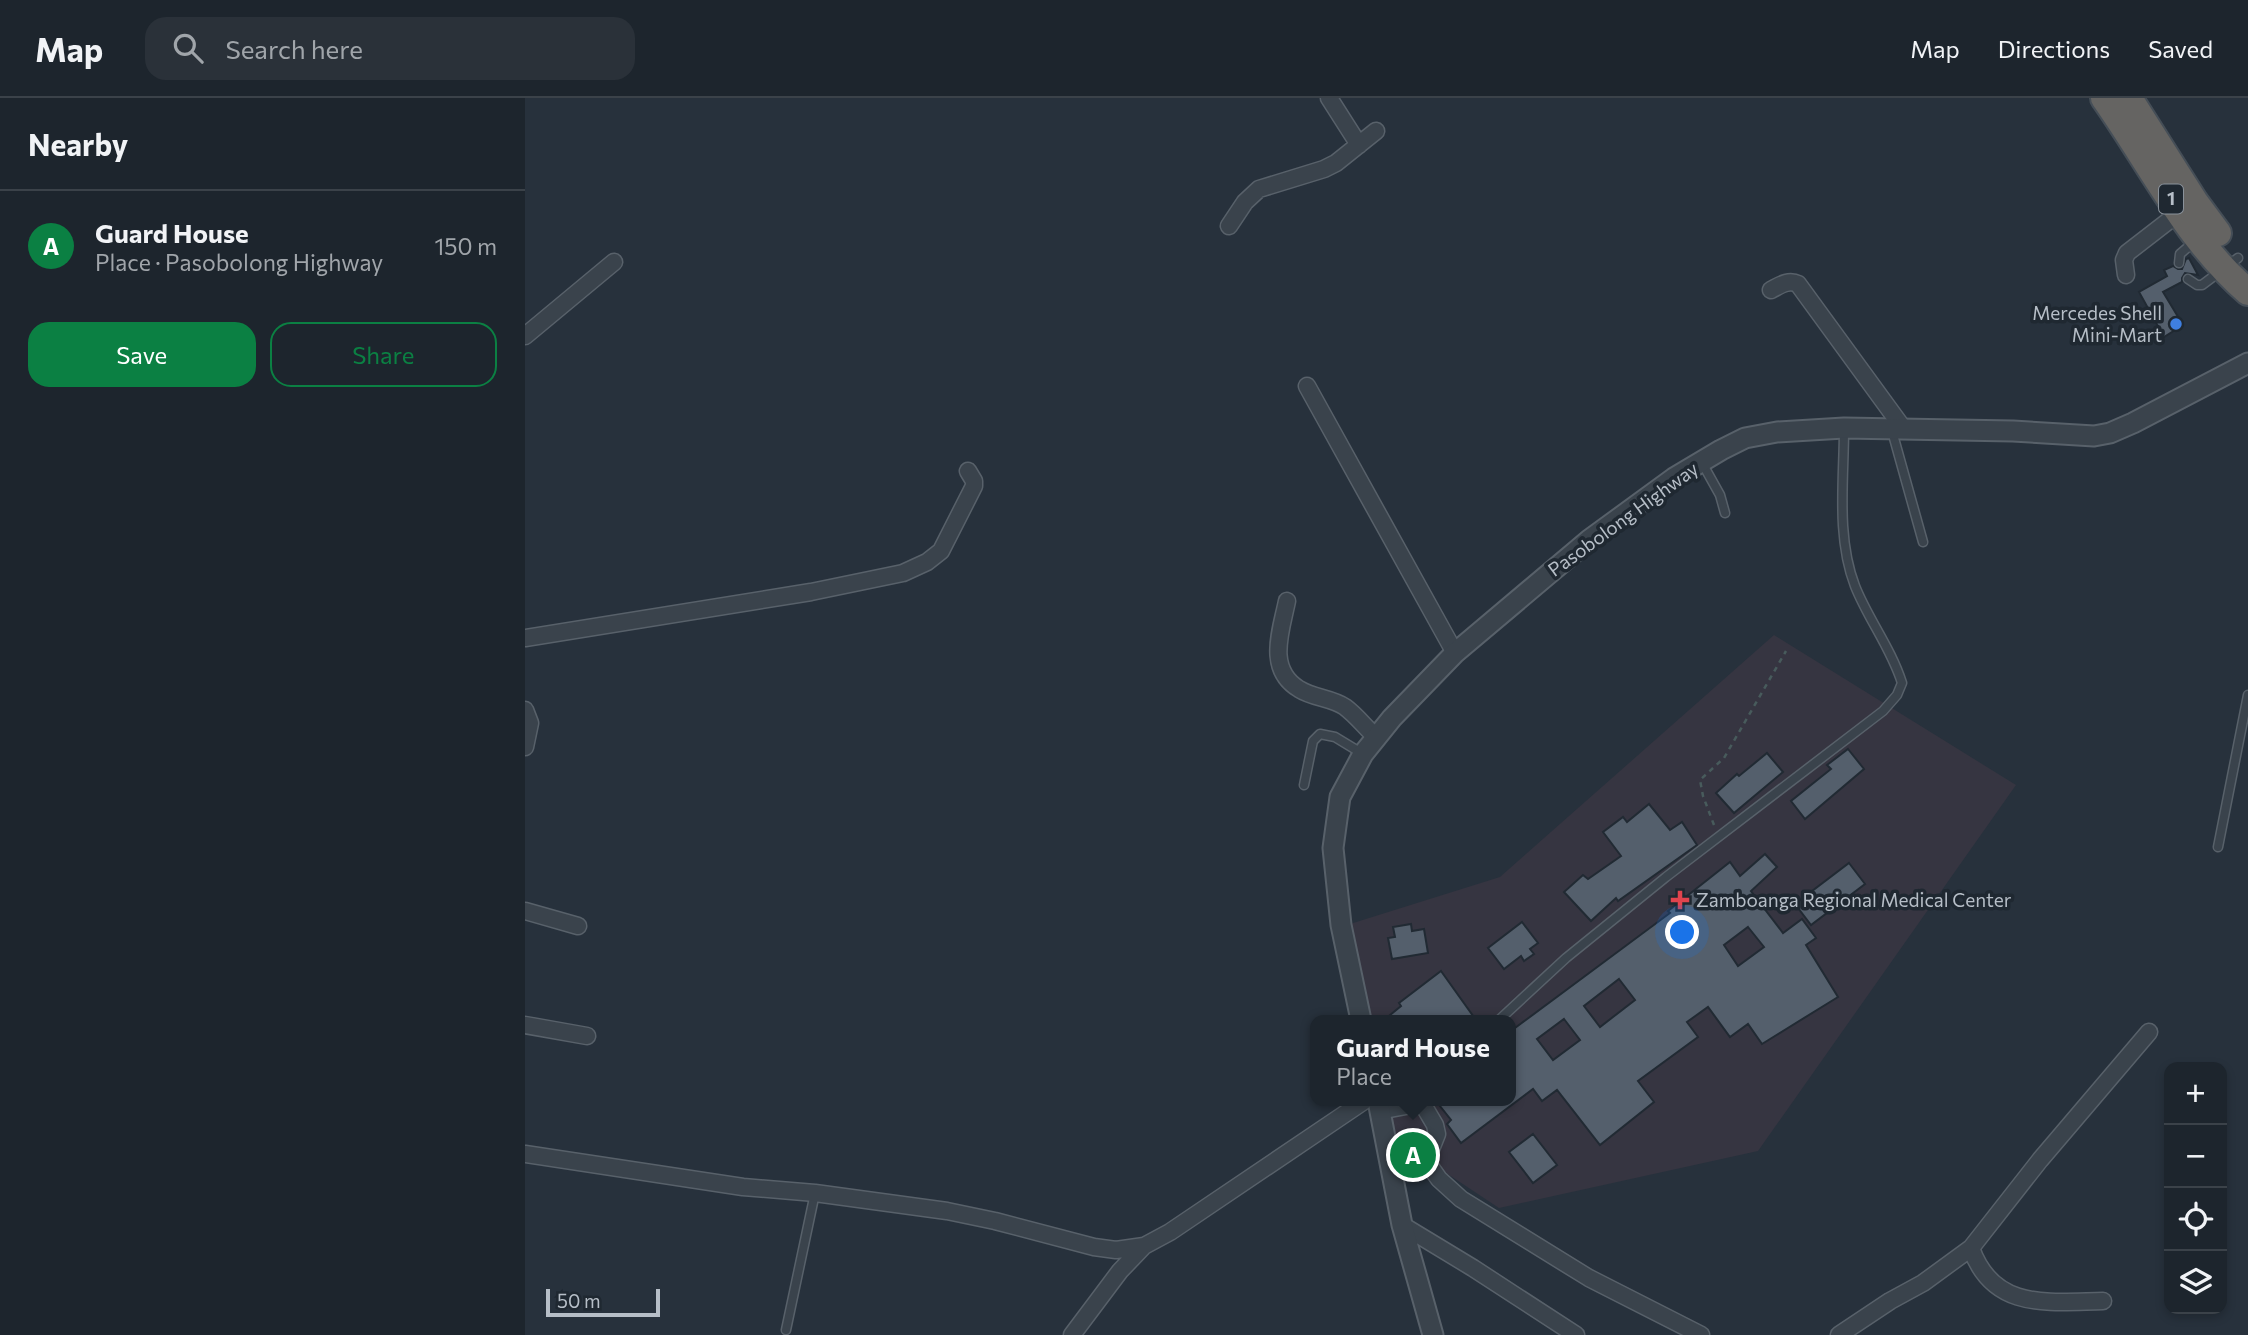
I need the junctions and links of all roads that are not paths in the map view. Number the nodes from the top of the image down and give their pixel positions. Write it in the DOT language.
graph roads {
  1 [pos="1329,98"];
  2 [pos="2104,98"];
  3 [pos="2129,98"];
  4 [pos="1376,131"];
  5 [pos="1359,145"];
  6 [pos="2180,212"];
  7 [pos="1229,226"];
  8 [pos="2206,232"];
  9 [pos="614,262"];
  10 [pos="2179,262"];
  11 [pos="2237,266"];
  12 [pos="2126,275"];
  13 [pos="2188,279"];
  14 [pos="1771,290"];
  15 [pos="2248,292"];
  16 [pos="525,336"];
  17 [pos="2248,363"];
  18 [pos="1307,386"];
  19 [pos="1845,428"];
  20 [pos="1897,428"];
  21 [pos="1701,461"];
  22 [pos="968,471"];
  23 [pos="1725,513"];
  24 [pos="1923,541"];
  25 [pos="1287,601"];
  26 [pos="525,638"];
  27 [pos="1455,653"];
  28 [pos="2248,695"];
  29 [pos="525,710"];
  30 [pos="1376,737"];
  31 [pos="525,747"];
  32 [pos="1363,754"];
  33 [pos="1304,785"];
  34 [pos="2218,847"];
  35 [pos="525,911"];
  36 [pos="577,926"];
  37 [pos="1360,1015"];
  38 [pos="1504,1015"];
  39 [pos="525,1025"];
  40 [pos="2149,1032"];
  41 [pos="587,1036"];
  42 [pos="1371,1106"];
  43 [pos="1374,1106"];
  44 [pos="1425,1106"];
  45 [pos="525,1154"];
  46 [pos="814,1193"];
  47 [pos="1402,1225"];
  48 [pos="1144,1247"];
  49 [pos="1971,1248"];
  50 [pos="2103,1301"];
  51 [pos="786,1330"];
  52 [pos="1436,1332"];
  53 [pos="1072,1335"];
  54 [pos="1576,1335"];
  55 [pos="1701,1335"];
  56 [pos="1839,1335"];
  1 -- 5 [label="street"];
  2 -- 6 [label="highway, 1"];
  3 -- 8 [label="highway, 1"];
  4 -- 5 [label="street"];
  5 -- 7 [label="street"];
  6 -- 8 [label="highway, 1"];
  6 -- 12 [label="street"];
  8 -- 10 [label="lane"];
  8 -- 11 [label="highway, 1"];
  9 -- 16 [label="street"];
  11 -- 13 [label="lane"];
  11 -- 15 [label="highway, 1"];
  14 -- 20 [label="street"];
  17 -- 20 [label="street, Pasobolong Highway"];
  18 -- 27 [label="street"];
  19 -- 20 [label="street, Pasobolong Highway"];
  19 -- 21 [label="street, Pasobolong Highway"];
  19 -- 38 [label="lane"];
  20 -- 24 [label="lane"];
  21 -- 23 [label="lane"];
  21 -- 27 [label="street, Pasobolong Highway"];
  22 -- 26 [label="street"];
  25 -- 30 [label="street"];
  27 -- 30 [label="street, Pasobolong Highway"];
  28 -- 34 [label="lane"];
  29 -- 31 [label="street"];
  30 -- 32 [label="street, Pasobolong Highway"];
  32 -- 33 [label="lane"];
  32 -- 37 [label="street, Pasobolong Highway"];
  35 -- 36 [label="street"];
  39 -- 41 [label="street"];
  40 -- 49 [label="street"];
  42 -- 48 [label="street"];
  43 -- 47 [label="street"];
  44 -- 55 [label="street"];
  45 -- 46 [label="street"];
  46 -- 48 [label="street"];
  46 -- 51 [label="lane"];
  47 -- 52 [label="street"];
  47 -- 54 [label="street"];
  48 -- 53 [label="street"];
  49 -- 50 [label="street"];
  49 -- 56 [label="street"];
}
